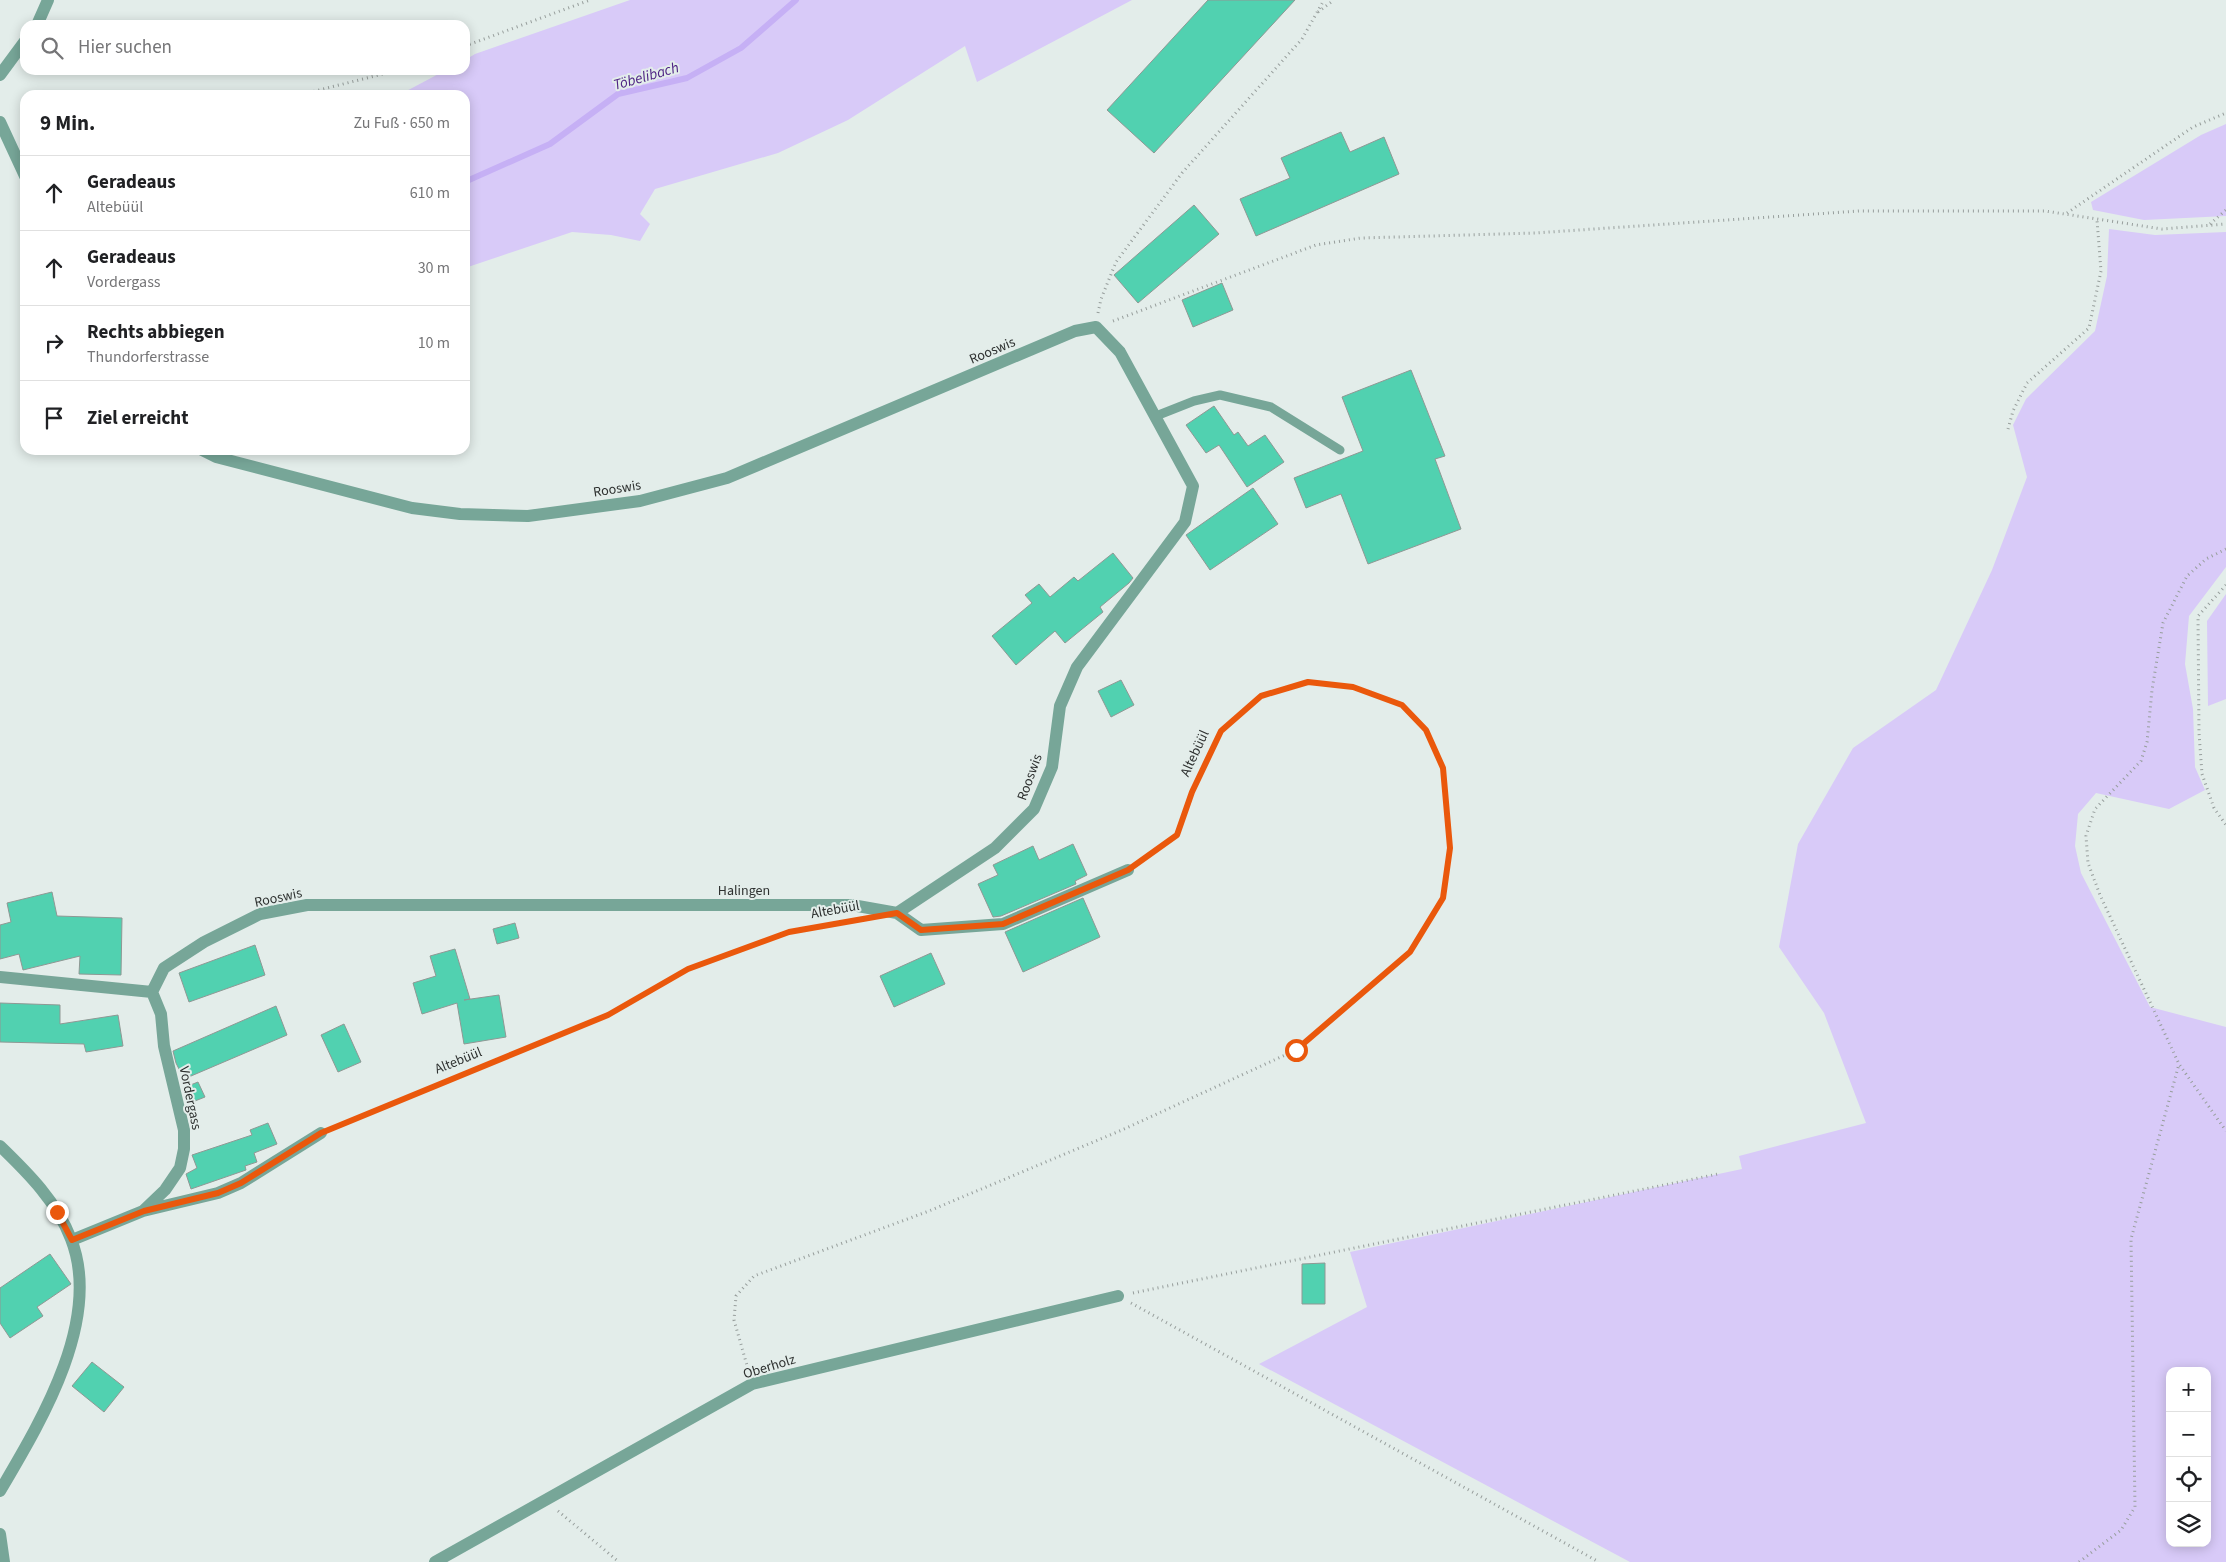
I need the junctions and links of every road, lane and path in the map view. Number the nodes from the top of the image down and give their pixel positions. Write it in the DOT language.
graph roads {
  1 [pos="48,0"];
  2 [pos="590,0"];
  3 [pos="1324,0"];
  4 [pos="1334,0"];
  5 [pos="1316,14"];
  6 [pos="39,20"];
  7 [pos="470,44"];
  8 [pos="20,48"];
  9 [pos="0,75"];
  10 [pos="379,75"];
  11 [pos="318,90"];
  12 [pos="2226,113"];
  13 [pos="0,122"];
  14 [pos="20,165"];
  15 [pos="2226,210"];
  16 [pos="2067,213"];
  17 [pos="2098,220"];
  18 [pos="2226,224"];
  19 [pos="2210,225"];
  20 [pos="1096,327"];
  21 [pos="1156,416"];
  22 [pos="2008,429"];
  23 [pos="1340,450"];
  24 [pos="212,455"];
  25 [pos="2226,549"];
  26 [pos="2226,585"];
  27 [pos="2226,825"];
  28 [pos="1128,870"];
  29 [pos="590,905"];
  30 [pos="897,913"];
  31 [pos="848,922"];
  32 [pos="0,976"];
  33 [pos="152,992"];
  34 [pos="2179,1064"];
  35 [pos="2226,1131"];
  36 [pos="321,1133"];
  37 [pos="0,1146"];
  38 [pos="1718,1174"];
  39 [pos="144,1211"];
  40 [pos="72,1240"];
  41 [pos="1118,1296"];
  42 [pos="752,1384"];
  43 [pos="0,1491"];
  44 [pos="546,1501"];
  45 [pos="0,1534"];
  46 [pos="4,1562"];
  47 [pos="435,1562"];
  48 [pos="618,1562"];
  49 [pos="1598,1562"];
  50 [pos="2079,1562"];
  1 -- 6 [label="street"];
  2 -- 7 [label="path"];
  3 -- 5 [label="path"];
  4 -- 5 [label="path"];
  5 -- 20 [label="path"];
  8 -- 9 [label="street"];
  10 -- 11 [label="path"];
  12 -- 16 [label="path"];
  13 -- 14 [label="street"];
  15 -- 19 [label="path"];
  16 -- 17 [label="path"];
  16 -- 20 [label="path"];
  17 -- 19 [label="path"];
  17 -- 22 [label="path"];
  18 -- 19 [label="path"];
  20 -- 21 [label="street, Rooswis"];
  20 -- 24 [label="street, Rooswis"];
  21 -- 23 [label="lane"];
  21 -- 30 [label="street, Rooswis"];
  25 -- 34 [label="path"];
  26 -- 27 [label="path"];
  28 -- 30 [label="street"];
  28 -- 42 [label="path, Altebüül"];
  29 -- 30 [label="street, Halingen"];
  29 -- 33 [label="street, Rooswis"];
  31 -- 36 [label="path, Altebüül"];
  32 -- 33 [label="street"];
  33 -- 39 [label="street, Vordergass"];
  34 -- 35 [label="path"];
  34 -- 50 [label="path"];
  36 -- 39 [label="street"];
  37 -- 40 [label="street"];
  38 -- 41 [label="path"];
  39 -- 40 [label="street, Vordergass"];
  40 -- 43 [label="street"];
  41 -- 42 [label="street, Oberholz"];
  41 -- 49 [label="path"];
  42 -- 44 [label="street, Oberholz"];
  44 -- 47 [label="street, Oberholz"];
  44 -- 48 [label="path"];
  45 -- 46 [label="street"];
}
